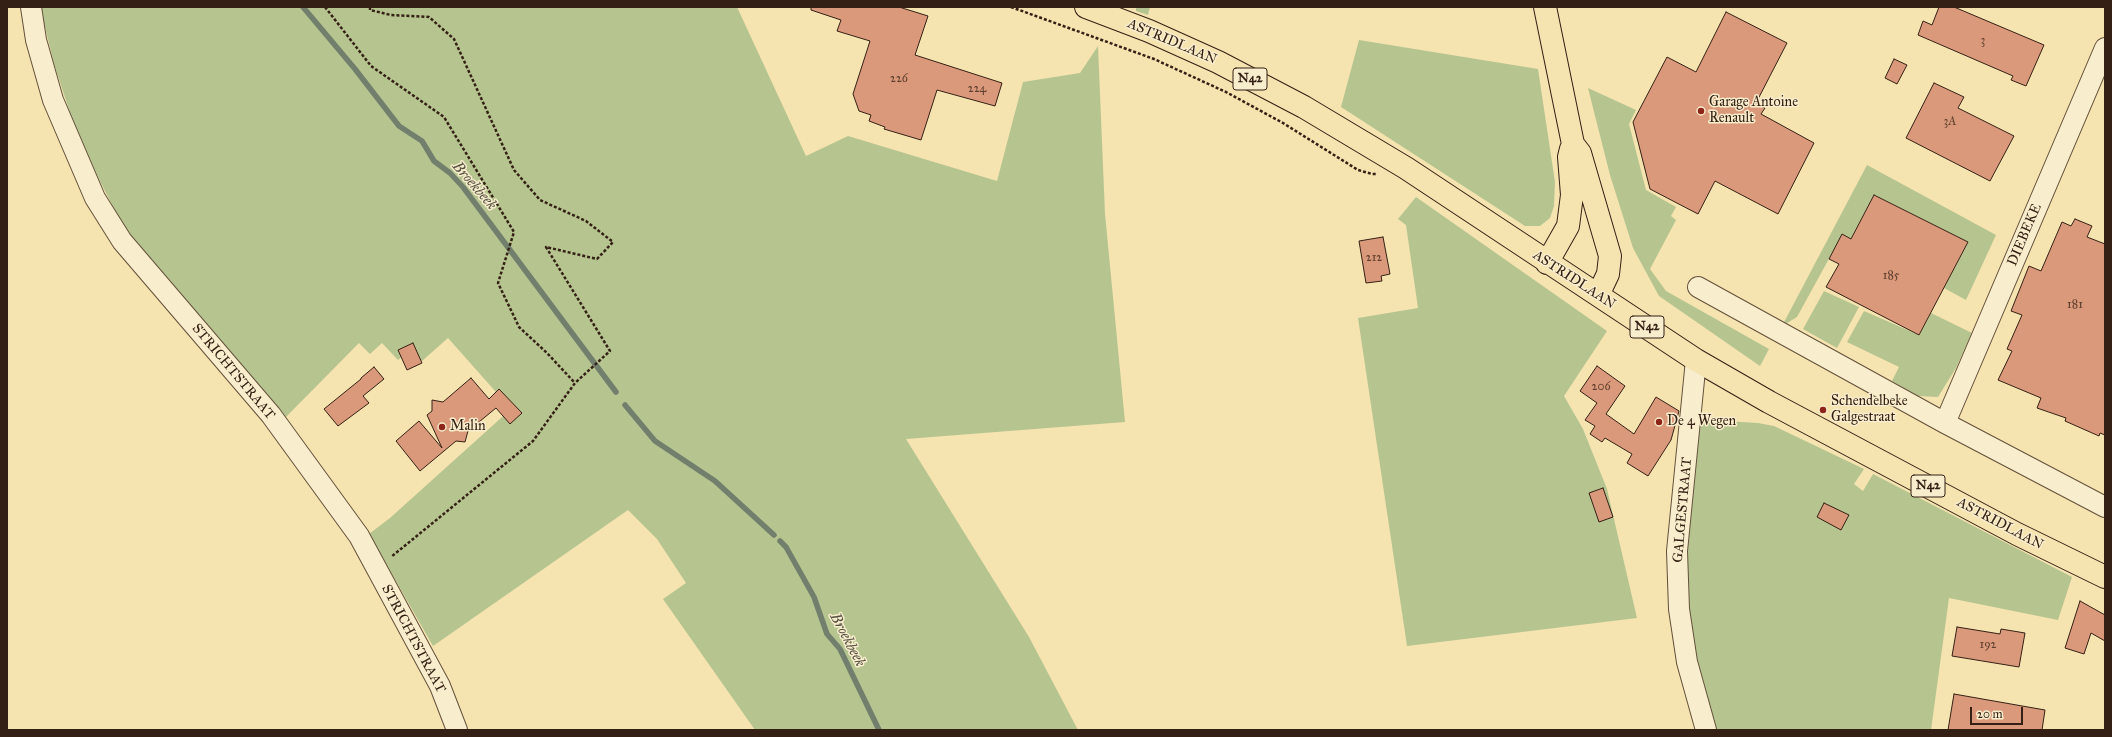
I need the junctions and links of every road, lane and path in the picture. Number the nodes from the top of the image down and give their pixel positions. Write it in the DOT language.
graph roads {
  1 [pos="31,7"];
  2 [pos="325,7"];
  3 [pos="370,7"];
  4 [pos="1011,7"];
  5 [pos="1086,7"];
  6 [pos="1549,9"];
  7 [pos="2105,48"];
  8 [pos="1573,144"];
  9 [pos="1358,170"];
  10 [pos="1547,263"];
  11 [pos="1698,287"];
  12 [pos="1598,295"];
  13 [pos="1696,360"];
  14 [pos="574,384"];
  15 [pos="1945,423"];
  16 [pos="2105,507"];
  17 [pos="376,569"];
  18 [pos="2105,577"];
  19 [pos="457,730"];
  20 [pos="1706,730"];
  1 -- 17 [label="street, STRICHTSTRAAT"];
  2 -- 14 [label="path"];
  3 -- 14 [label="path"];
  4 -- 9 [label="path"];
  5 -- 10 [label="main road, ASTRIDLAAN / N42"];
  6 -- 8 [label="main road"];
  7 -- 15 [label="street, DIEBEKE"];
  8 -- 10 [label="main road"];
  8 -- 12 [label="main road"];
  10 -- 12 [label="main road, ASTRIDLAAN / N42"];
  11 -- 15 [label="street"];
  12 -- 13 [label="main road, ASTRIDLAAN / N42"];
  13 -- 18 [label="main road, ASTRIDLAAN / N42"];
  13 -- 20 [label="street, GALGESTRAAT"];
  14 -- 17 [label="path"];
  15 -- 16 [label="street"];
  17 -- 19 [label="street, STRICHTSTRAAT"];
}
